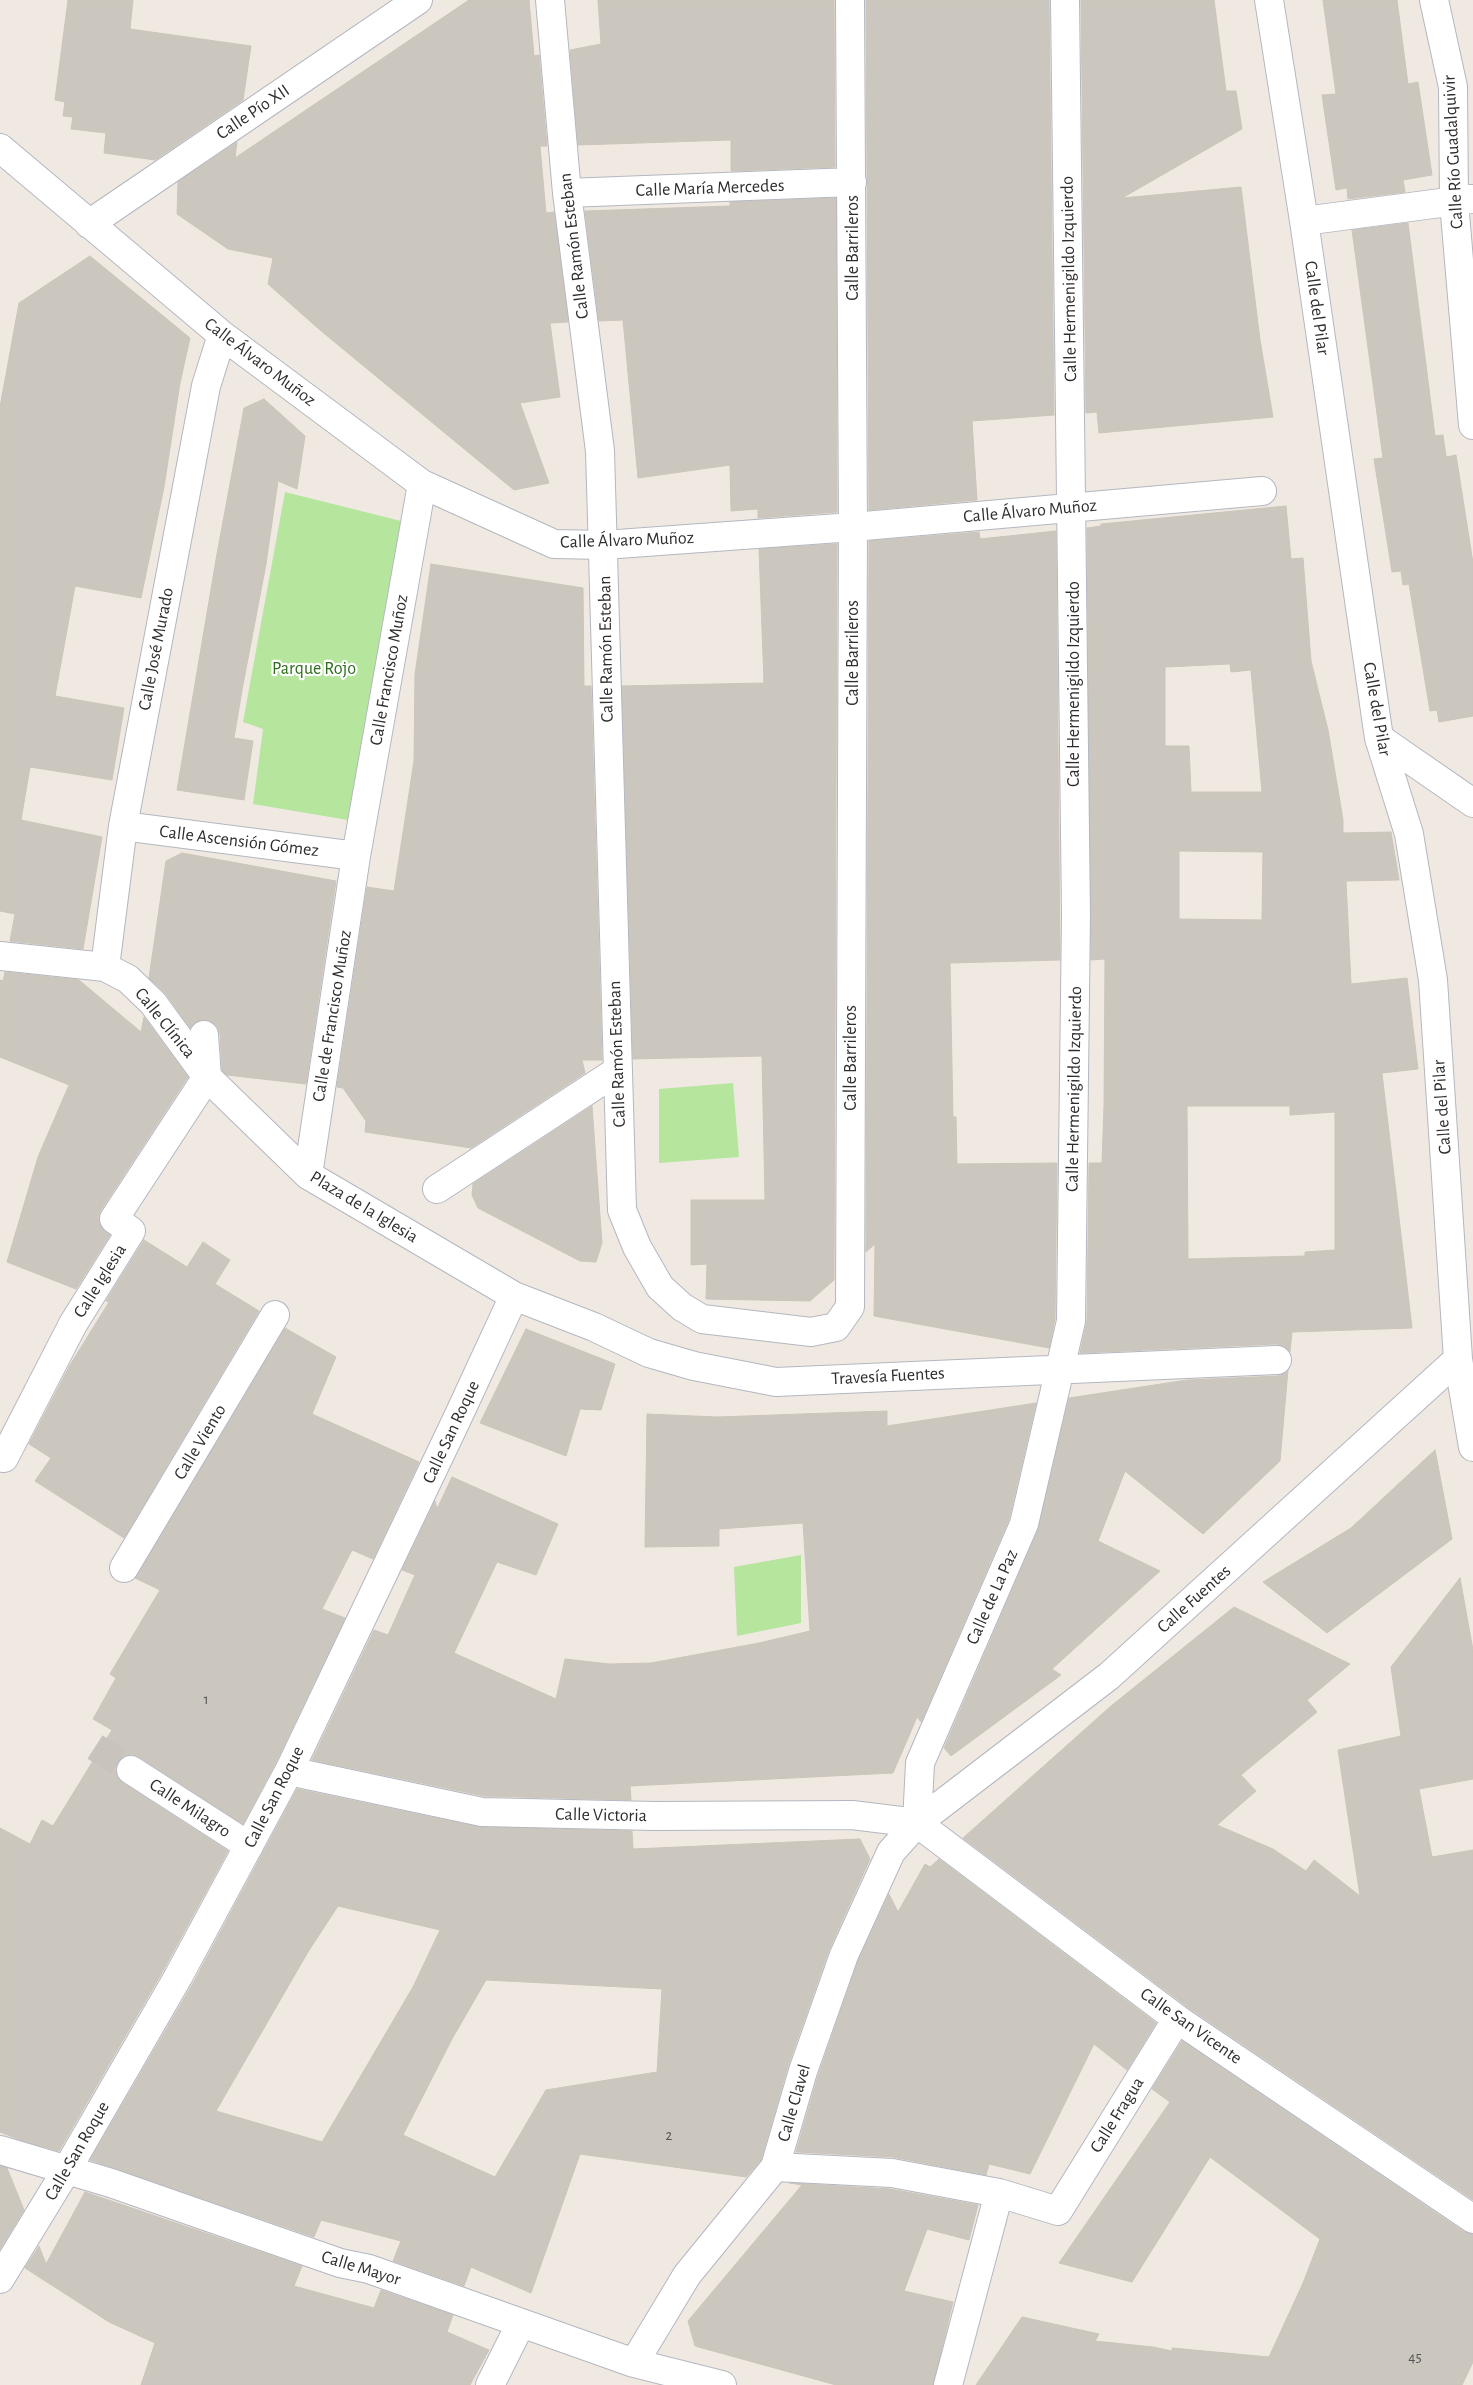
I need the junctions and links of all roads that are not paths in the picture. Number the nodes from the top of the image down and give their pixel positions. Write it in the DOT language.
graph roads {
  1 [pos="418,0"];
  2 [pos="550,0"];
  3 [pos="850,0"];
  4 [pos="1065,0"];
  5 [pos="1269,0"];
  6 [pos="1434,0"];
  7 [pos="0,148"];
  8 [pos="852,182"];
  9 [pos="567,192"];
  10 [pos="1463,200"];
  11 [pos="1304,221"];
  12 [pos="89,224"];
  13 [pos="222,335"];
  14 [pos="1473,425"];
  15 [pos="422,484"];
  16 [pos="1262,490"];
  17 [pos="1072,507"];
  18 [pos="853,527"];
  19 [pos="604,545"];
  20 [pos="1379,738"];
  21 [pos="1473,803"];
  22 [pos="123,826"];
  23 [pos="356,856"];
  24 [pos="0,956"];
  25 [pos="105,967"];
  26 [pos="204,1035"];
  27 [pos="617,1072"];
  28 [pos="207,1077"];
  29 [pos="308,1175"];
  30 [pos="437,1189"];
  31 [pos="514,1296"];
  32 [pos="850,1307"];
  33 [pos="275,1315"];
  34 [pos="1458,1359"];
  35 [pos="1277,1360"];
  36 [pos="1061,1368"];
  37 [pos="1473,1447"];
  38 [pos="4,1458"];
  39 [pos="124,1568"];
  40 [pos="130,1770"];
  41 [pos="289,1771"];
  42 [pos="917,1823"];
  43 [pos="249,1846"];
  44 [pos="1177,2019"];
  45 [pos="0,2150"];
  46 [pos="775,2167"];
  47 [pos="66,2171"];
  48 [pos="999,2193"];
  49 [pos="1473,2219"];
  50 [pos="0,2279"];
  51 [pos="521,2323"];
  52 [pos="634,2363"];
  53 [pos="490,2385"];
  54 [pos="722,2385"];
  55 [pos="948,2385"];
  1 -- 12 [label="street, Calle Pío XII"];
  2 -- 9 [label="street, Calle Ramón Esteban"];
  3 -- 8 [label="street, Calle Barrileros"];
  4 -- 17 [label="street, Calle Hermenigildo Izquierdo"];
  5 -- 11 [label="street, Calle del Pilar"];
  6 -- 10 [label="street, Calle Río Guadalquivir"];
  7 -- 12 [label="street, Calle Álvaro Muñoz"];
  8 -- 9 [label="street, Calle María Mercedes"];
  8 -- 18 [label="street, Calle Barrileros"];
  9 -- 19 [label="street, Calle Ramón Esteban"];
  10 -- 11 [label="street"];
  10 -- 14 [label="street, Calle Río Guadalquivir"];
  11 -- 20 [label="street, Calle del Pilar"];
  12 -- 13 [label="street, Calle Álvaro Muñoz"];
  13 -- 15 [label="street, Calle Álvaro Muñoz"];
  13 -- 22 [label="street, Calle José Murado"];
  15 -- 19 [label="street, Calle Álvaro Muñoz"];
  15 -- 23 [label="street, Calle Francisco Muñoz"];
  16 -- 17 [label="street, Calle Álvaro Muñoz"];
  17 -- 18 [label="street, Calle Álvaro Muñoz"];
  17 -- 36 [label="street, Calle Hermenigildo Izquierdo"];
  18 -- 19 [label="street, Calle Álvaro Muñoz"];
  18 -- 32 [label="street, Calle Barrileros"];
  19 -- 27 [label="street, Calle Ramón Esteban"];
  20 -- 21 [label="street"];
  20 -- 34 [label="street, Calle del Pilar"];
  22 -- 23 [label="street, Calle Ascensión Gómez"];
  22 -- 25 [label="street, Calle José Murado"];
  23 -- 29 [label="street, Calle de Francisco Muñoz"];
  24 -- 25 [label="street, Calle Clínica"];
  25 -- 28 [label="street, Calle Clínica"];
  26 -- 28 [label="street"];
  27 -- 30 [label="street"];
  27 -- 32 [label="street, Calle Ramón Esteban"];
  28 -- 29 [label="street, Plaza de la Iglesia"];
  28 -- 38 [label="street, Calle Iglesia"];
  29 -- 31 [label="street, Plaza de la Iglesia"];
  31 -- 36 [label="street, Travesía Fuentes"];
  31 -- 41 [label="street, Calle San Roque"];
  33 -- 39 [label="street, Calle Viento"];
  34 -- 37 [label="street, Calle del Pilar"];
  34 -- 42 [label="street, Calle Fuentes"];
  35 -- 36 [label="street, Travesía Fuentes"];
  36 -- 42 [label="street, Calle de La Paz"];
  40 -- 43 [label="street, Calle Milagro"];
  41 -- 42 [label="street, Calle Victoria"];
  41 -- 43 [label="street, Calle San Roque"];
  42 -- 44 [label="street, Calle San Vicente"];
  42 -- 46 [label="street, Calle Clavel"];
  43 -- 47 [label="street, Calle San Roque"];
  44 -- 48 [label="street, Calle Fragua"];
  44 -- 49 [label="street, Calle San Vicente"];
  45 -- 47 [label="street, Calle Mayor"];
  46 -- 48 [label="street"];
  46 -- 52 [label="street, Calle Clavel"];
  47 -- 50 [label="street, Calle San Roque"];
  47 -- 51 [label="street, Calle Mayor"];
  48 -- 55 [label="street"];
  51 -- 52 [label="street, Calle Mayor"];
  51 -- 53 [label="street"];
  52 -- 54 [label="street, Calle Mayor"];
}
